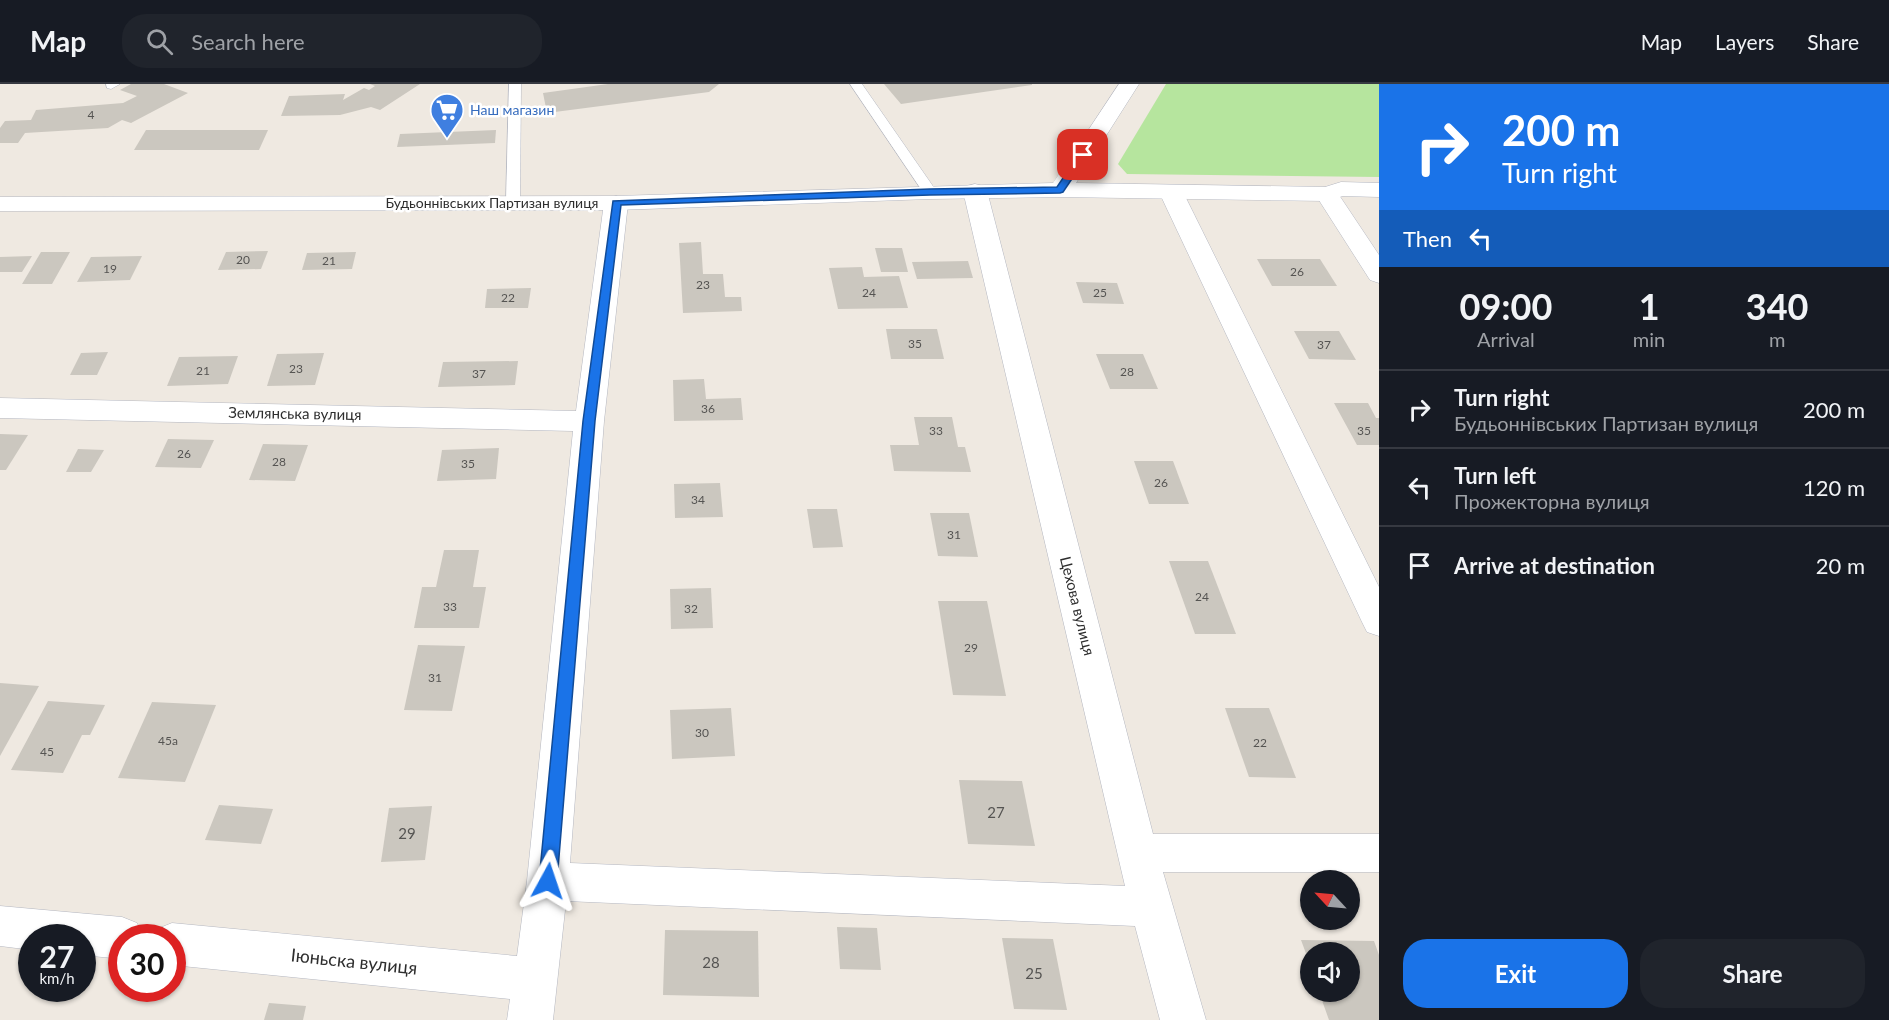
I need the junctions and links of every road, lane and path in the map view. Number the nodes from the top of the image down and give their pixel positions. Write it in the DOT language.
graph roads {
  1 [pos="515,84"];
  2 [pos="856,84"];
  3 [pos="1129,84"];
  4 [pos="1060,190"];
  5 [pos="1379,190"];
  6 [pos="975,191"];
  7 [pos="930,192"];
  8 [pos="1171,192"];
  9 [pos="1327,194"];
  10 [pos="513,203"];
  11 [pos="616,203"];
  12 [pos="0,204"];
  13 [pos="1379,275"];
  14 [pos="0,408"];
  15 [pos="589,421"];
  16 [pos="1379,622"];
  17 [pos="1379,853"];
  18 [pos="1138,854"];
  19 [pos="548,881"];
  20 [pos="1151,907"];
  21 [pos="0,926"];
  22 [pos="108,937"];
  23 [pos="186,946"];
  24 [pos="533,1000"];
  25 [pos="1183,1020"];
  1 -- 10 [label="lane"];
  2 -- 7 [label="lane"];
  3 -- 4 [label="street"];
  4 -- 6 [label="street, Будьоннівських Партизан вулиця"];
  4 -- 8 [label="street, Будьоннівських Партизан вулиця"];
  5 -- 9 [label="street, Будьоннівських Партизан вулиця"];
  6 -- 7 [label="street, Будьоннівських Партизан вулиця"];
  6 -- 18 [label="street, Цехова вулиця"];
  7 -- 11 [label="street, Будьоннівських Партизан вулиця"];
  8 -- 9 [label="street, Будьоннівських Партизан вулиця"];
  8 -- 16 [label="street"];
  9 -- 13 [label="street"];
  10 -- 11 [label="street, Будьоннівських Партизан вулиця"];
  10 -- 12 [label="street, Будьоннівських Партизан вулиця"];
  11 -- 15 [label="street"];
  14 -- 15 [label="street, Землянська вулиця"];
  15 -- 19 [label="street"];
  17 -- 18 [label="street"];
  18 -- 20 [label="street, Цехова вулиця"];
  19 -- 20 [label="street"];
  19 -- 24 [label="street"];
  20 -- 25 [label="street, Цехова вулиця"];
  21 -- 22 [label="street"];
  23 -- 24 [label="street, Iюньска вулиця"];
}
